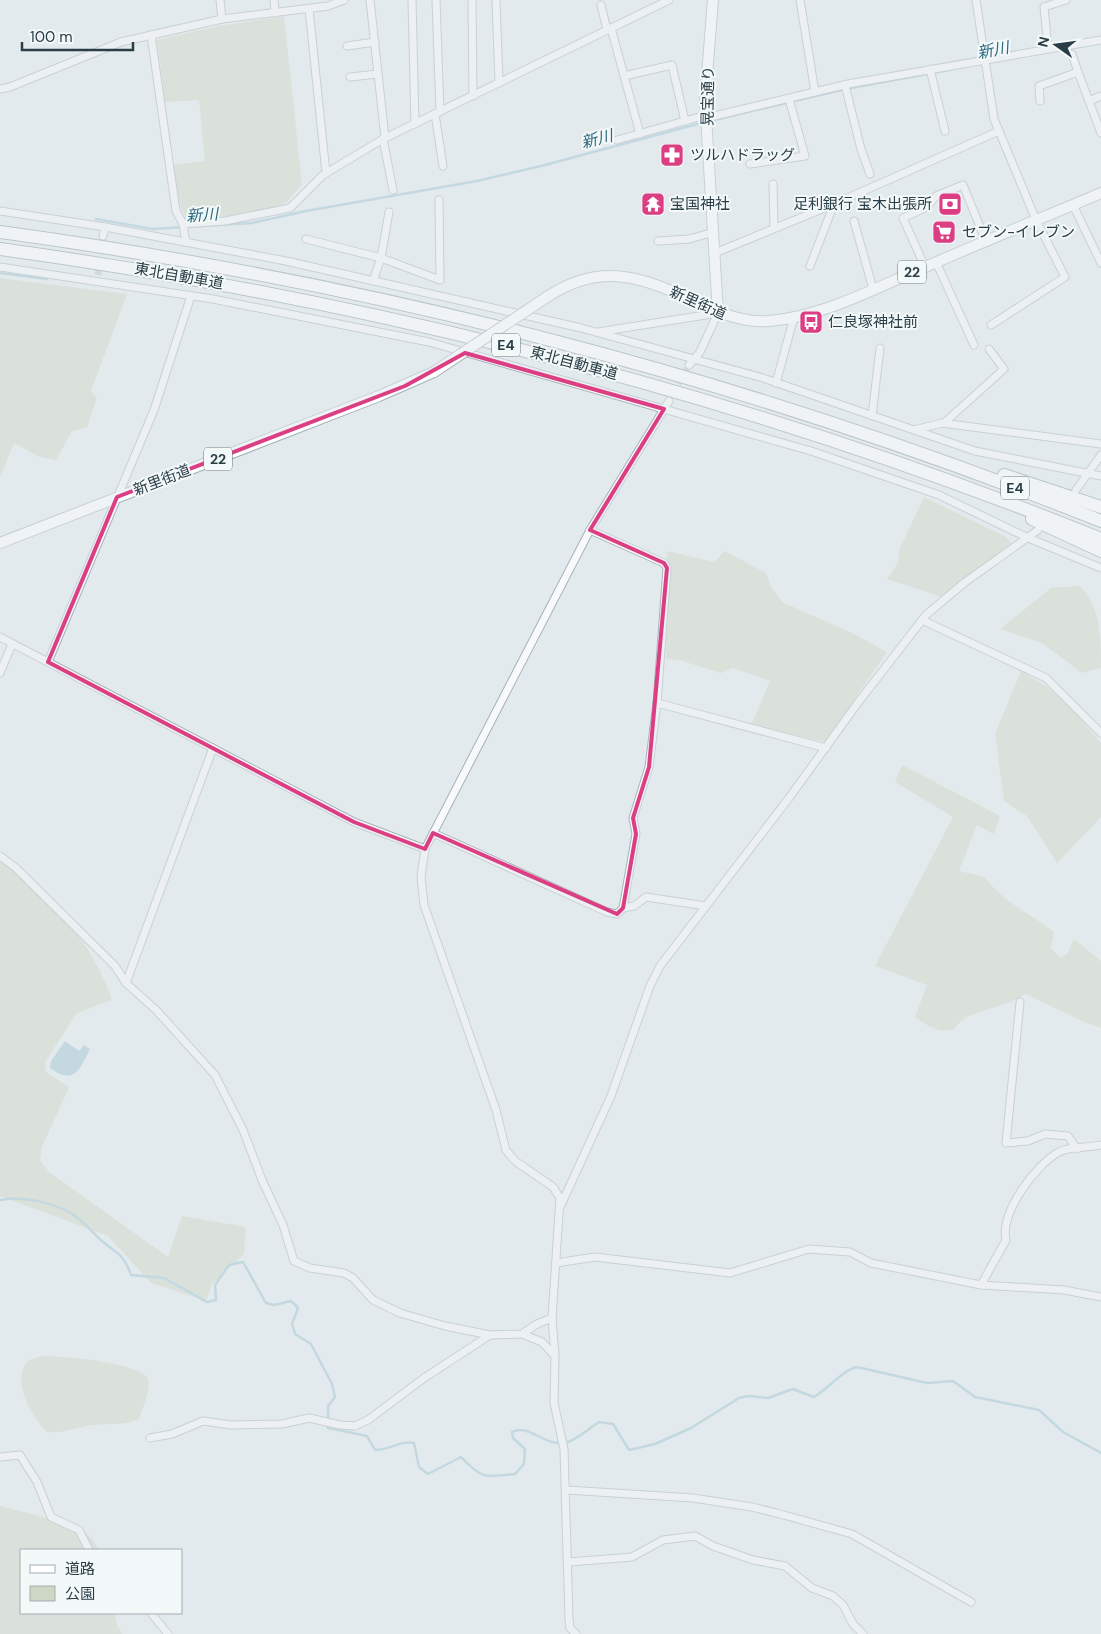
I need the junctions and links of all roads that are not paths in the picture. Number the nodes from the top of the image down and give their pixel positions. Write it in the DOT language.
graph roads {
  1 [pos="220,0"];
  2 [pos="274,0"];
  3 [pos="344,0"];
  4 [pos="370,0"];
  5 [pos="412,0"];
  6 [pos="436,0"];
  7 [pos="472,0"];
  8 [pos="496,0"];
  9 [pos="669,0"];
  10 [pos="713,0"];
  11 [pos="800,0"];
  12 [pos="976,0"];
  13 [pos="1066,0"];
  14 [pos="601,5"];
  15 [pos="309,9"];
  16 [pos="275,13"];
  17 [pos="222,19"];
  18 [pos="609,29"];
  19 [pos="152,35"];
  20 [pos="1101,40"];
  21 [pos="375,42"];
  22 [pos="347,46"];
  23 [pos="1048,48"];
  24 [pos="1072,54"];
  25 [pos="986,58"];
  26 [pos="930,69"];
  27 [pos="1078,72"];
  28 [pos="378,74"];
  29 [pos="624,76"];
  30 [pos="350,77"];
  31 [pos="499,83"];
  32 [pos="845,85"];
  33 [pos="0,88"];
  34 [pos="815,92"];
  35 [pos="474,96"];
  36 [pos="1101,96"];
  37 [pos="789,99"];
  38 [pos="1040,101"];
  39 [pos="1089,101"];
  40 [pos="438,113"];
  41 [pos="706,117"];
  42 [pos="685,121"];
  43 [pos="415,124"];
  44 [pos="945,131"];
  45 [pos="999,131"];
  46 [pos="1101,133"];
  47 [pos="640,134"];
  48 [pos="384,139"];
  49 [pos="617,140"];
  50 [pos="750,164"];
  51 [pos="443,166"];
  52 [pos="326,173"];
  53 [pos="870,174"];
  54 [pos="773,184"];
  55 [pos="393,190"];
  56 [pos="1101,193"];
  57 [pos="439,200"];
  58 [pos="834,204"];
  59 [pos="1072,205"];
  60 [pos="0,211"];
  61 [pos="389,212"];
  62 [pos="1036,220"];
  63 [pos="854,221"];
  64 [pos="184,224"];
  65 [pos="105,227"];
  66 [pos="774,228"];
  67 [pos="0,232"];
  68 [pos="714,232"];
  69 [pos="103,236"];
  70 [pos="306,239"];
  71 [pos="658,241"];
  72 [pos="986,241"];
  73 [pos="186,242"];
  74 [pos="0,249"];
  75 [pos="715,253"];
  76 [pos="381,258"];
  77 [pos="936,262"];
  78 [pos="1101,263"];
  79 [pos="810,266"];
  80 [pos="925,266"];
  81 [pos="0,267"];
  82 [pos="373,282"];
  83 [pos="873,289"];
  84 [pos="191,296"];
  85 [pos="718,313"];
  86 [pos="794,317"];
  87 [pos="991,325"];
  88 [pos="596,333"];
  89 [pos="974,345"];
  90 [pos="880,348"];
  91 [pos="989,349"];
  92 [pos="694,358"];
  93 [pos="689,365"];
  94 [pos="776,382"];
  95 [pos="669,401"];
  96 [pos="664,409"];
  97 [pos="872,416"];
  98 [pos="944,423"];
  99 [pos="914,430"];
  100 [pos="1101,444"];
  101 [pos="930,455"];
  102 [pos="1101,455"];
  103 [pos="1088,474"];
  104 [pos="1101,476"];
  105 [pos="1076,490"];
  106 [pos="117,497"];
  107 [pos="998,499"];
  108 [pos="1101,507"];
  109 [pos="1101,521"];
  110 [pos="590,530"];
  111 [pos="1038,530"];
  112 [pos="1026,537"];
  113 [pos="1101,539"];
  114 [pos="0,543"];
  115 [pos="1101,552"];
  116 [pos="1101,568"];
  117 [pos="922,620"];
  118 [pos="0,637"];
  119 [pos="12,644"];
  120 [pos="48,662"];
  121 [pos="0,674"];
  122 [pos="657,702"];
  123 [pos="1101,733"];
  124 [pos="212,748"];
  125 [pos="826,748"];
  126 [pos="433,833"];
  127 [pos="425,849"];
  128 [pos="0,856"];
  129 [pos="706,906"];
  130 [pos="623,908"];
  131 [pos="126,983"];
  132 [pos="1020,1002"];
  133 [pos="1101,1145"];
  134 [pos="1077,1149"];
  135 [pos="560,1208"];
  136 [pos="556,1263"];
  137 [pos="981,1285"];
  138 [pos="1101,1297"];
  139 [pos="552,1318"];
  140 [pos="522,1334"];
  141 [pos="490,1335"];
  142 [pos="555,1356"];
  143 [pos="150,1438"];
  144 [pos="0,1457"];
  145 [pos="567,1490"];
  146 [pos="88,1549"];
  147 [pos="569,1562"];
  148 [pos="971,1602"];
  149 [pos="152,1614"];
  150 [pos="168,1634"];
  151 [pos="576,1634"];
  152 [pos="863,1634"];
  1 -- 17 [label="street"];
  2 -- 16 [label="street"];
  3 -- 15 [label="street"];
  4 -- 21 [label="street"];
  5 -- 43 [label="street"];
  6 -- 40 [label="street"];
  7 -- 35 [label="street"];
  8 -- 31 [label="street"];
  9 -- 18 [label="street"];
  10 -- 41 [label="main road, 晃宝通り"];
  11 -- 34 [label="street"];
  12 -- 25 [label="street"];
  13 -- 23 [label="street"];
  14 -- 18 [label="street"];
  15 -- 16 [label="street"];
  15 -- 52 [label="street"];
  16 -- 17 [label="street"];
  17 -- 19 [label="street"];
  18 -- 29 [label="street"];
  18 -- 31 [label="street"];
  19 -- 33 [label="street"];
  19 -- 64 [label="street"];
  20 -- 23 [label="street"];
  21 -- 22 [label="street"];
  21 -- 28 [label="street"];
  23 -- 25 [label="street"];
  24 -- 27 [label="street"];
  25 -- 26 [label="street"];
  25 -- 45 [label="street"];
  26 -- 32 [label="street"];
  26 -- 44 [label="street"];
  27 -- 38 [label="street"];
  27 -- 39 [label="street"];
  28 -- 30 [label="street"];
  28 -- 48 [label="street"];
  29 -- 42 [label="street"];
  29 -- 47 [label="street"];
  31 -- 35 [label="street"];
  32 -- 34 [label="street"];
  32 -- 53 [label="street"];
  34 -- 37 [label="street"];
  35 -- 40 [label="street"];
  36 -- 39 [label="street"];
  37 -- 41 [label="street"];
  37 -- 50 [label="street"];
  39 -- 46 [label="street"];
  40 -- 43 [label="street"];
  40 -- 51 [label="street"];
  41 -- 42 [label="street"];
  41 -- 68 [label="main road, 晃宝通り"];
  42 -- 47 [label="street"];
  43 -- 48 [label="street"];
  45 -- 58 [label="street"];
  45 -- 62 [label="street"];
  47 -- 49 [label="street"];
  48 -- 52 [label="street"];
  48 -- 55 [label="street"];
  52 -- 64 [label="street"];
  54 -- 66 [label="street"];
  56 -- 59 [label="main road, 新里街道 / 22"];
  57 -- 76 [label="street"];
  58 -- 66 [label="street"];
  58 -- 79 [label="street"];
  59 -- 62 [label="main road, 新里街道 / 22"];
  59 -- 78 [label="street"];
  60 -- 65 [label="street"];
  61 -- 76 [label="street"];
  62 -- 72 [label="main road, 新里街道 / 22"];
  62 -- 87 [label="street"];
  63 -- 83 [label="street"];
  64 -- 73 [label="street"];
  65 -- 69 [label="street"];
  65 -- 73 [label="street"];
  66 -- 75 [label="street"];
  67 -- 101 [label="highway, 東北自動車道 / E4"];
  68 -- 71 [label="street"];
  68 -- 75 [label="main road, 晃宝通り"];
  70 -- 76 [label="street"];
  72 -- 77 [label="main road, 新里街道 / 22"];
  72 -- 80 [label="street"];
  73 -- 82 [label="street"];
  74 -- 107 [label="highway, 東北自動車道 / E4"];
  75 -- 85 [label="main road, 晃宝通り"];
  76 -- 82 [label="street"];
  77 -- 80 [label="main road, 新里街道 / 22"];
  77 -- 89 [label="street"];
  80 -- 83 [label="main road, 新里街道 / 22"];
  81 -- 84 [label="street"];
  82 -- 88 [label="street"];
  83 -- 86 [label="main road, 新里街道 / 22"];
  84 -- 96 [label="street"];
  84 -- 106 [label="street"];
  85 -- 86 [label="main road, 新里街道 / 22"];
  85 -- 88 [label="street"];
  85 -- 92 [label="street"];
  85 -- 106 [label="main road, 新里街道 / 22, bridge"];
  86 -- 94 [label="street"];
  88 -- 92 [label="street"];
  90 -- 97 [label="street"];
  91 -- 98 [label="street"];
  92 -- 93 [label="street"];
  92 -- 94 [label="street"];
  94 -- 97 [label="street"];
  95 -- 96 [label="street"];
  96 -- 110 [label="street"];
  96 -- 112 [label="street"];
  97 -- 99 [label="street"];
  98 -- 99 [label="street"];
  98 -- 100 [label="street"];
  99 -- 103 [label="street"];
  101 -- 108 [label="highway"];
  101 -- 109 [label="highway, 東北自動車道 / E4"];
  102 -- 103 [label="street"];
  103 -- 104 [label="street"];
  103 -- 105 [label="street"];
  106 -- 114 [label="main road, 新里街道 / 22"];
  106 -- 120 [label="street"];
  107 -- 113 [label="highway, 東北自動車道 / E4"];
  107 -- 115 [label="highway"];
  110 -- 122 [label="street"];
  110 -- 126 [label="street"];
  111 -- 112 [label="street"];
  112 -- 116 [label="street"];
  112 -- 117 [label="street"];
  117 -- 123 [label="street"];
  117 -- 125 [label="street"];
  118 -- 119 [label="street"];
  119 -- 120 [label="street"];
  119 -- 121 [label="street"];
  120 -- 124 [label="street"];
  122 -- 125 [label="street"];
  122 -- 130 [label="street"];
  124 -- 127 [label="street"];
  124 -- 131 [label="street"];
  125 -- 129 [label="street"];
  126 -- 127 [label="street"];
  126 -- 130 [label="street"];
  127 -- 135 [label="street"];
  128 -- 131 [label="street"];
  129 -- 130 [label="street"];
  129 -- 135 [label="street"];
  131 -- 141 [label="street"];
  132 -- 134 [label="street"];
  133 -- 134 [label="street"];
  134 -- 137 [label="street"];
  135 -- 136 [label="street"];
  136 -- 137 [label="street"];
  136 -- 139 [label="street"];
  137 -- 138 [label="street"];
  139 -- 140 [label="street"];
  139 -- 142 [label="street"];
  140 -- 141 [label="street"];
  140 -- 142 [label="street"];
  141 -- 143 [label="street"];
  142 -- 145 [label="street"];
  144 -- 146 [label="street"];
  145 -- 147 [label="street"];
  145 -- 148 [label="street"];
  147 -- 151 [label="street"];
  147 -- 152 [label="street"];
  149 -- 150 [label="street"];
}
